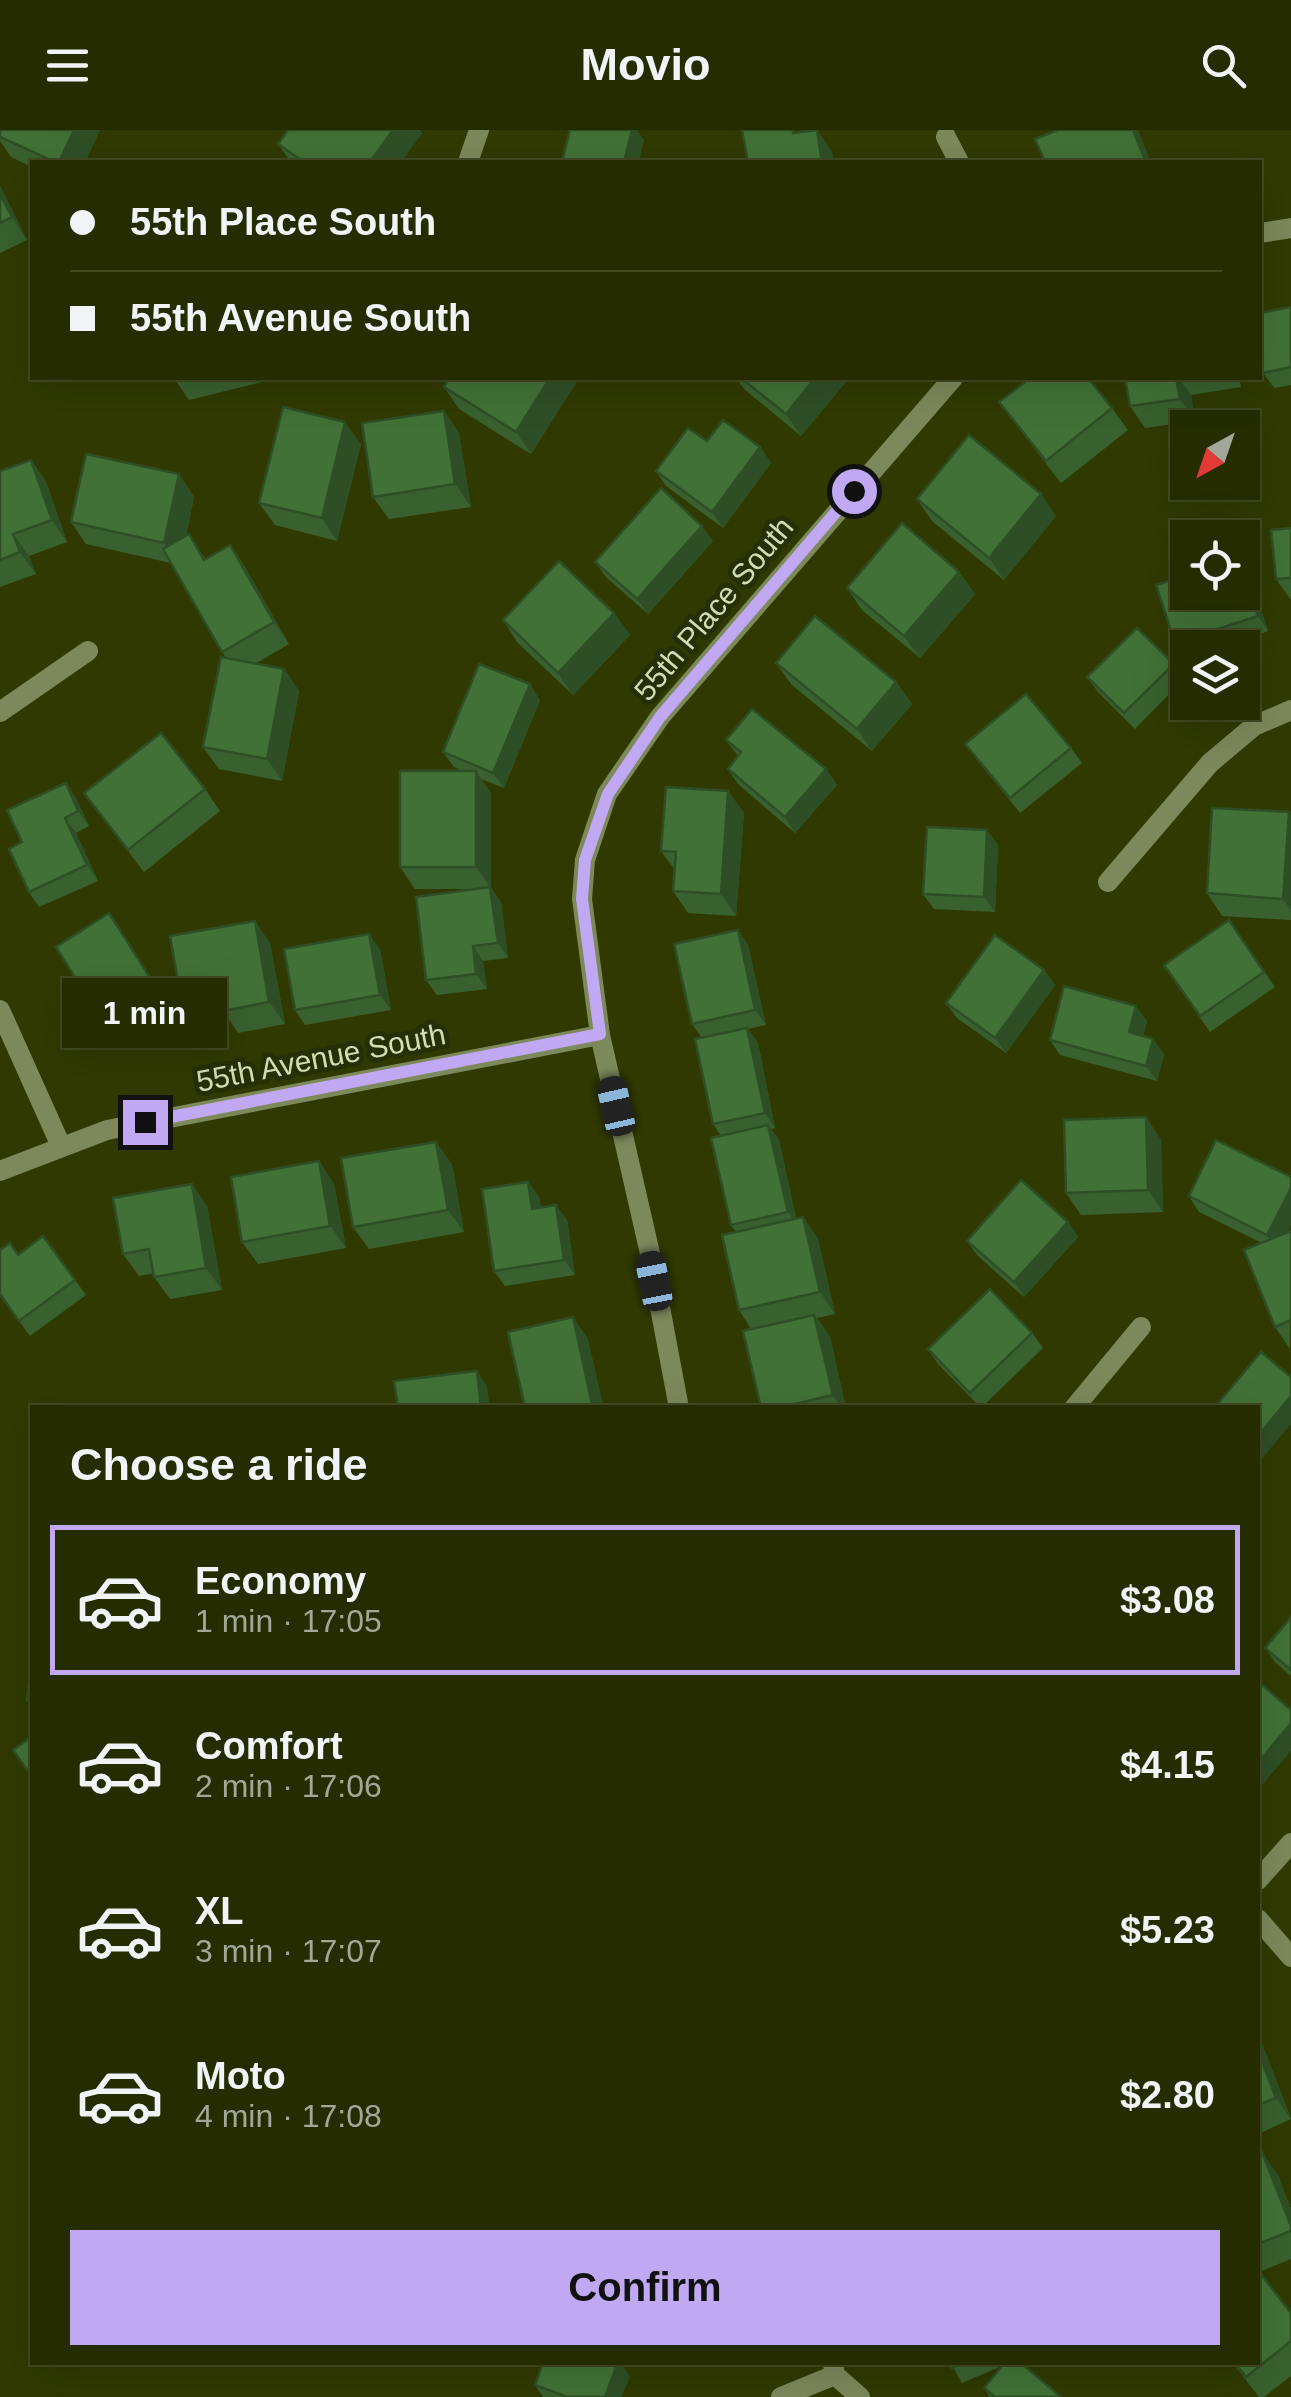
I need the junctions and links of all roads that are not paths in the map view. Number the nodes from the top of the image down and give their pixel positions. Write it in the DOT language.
graph roads {
  1 [pos="480,130"];
  2 [pos="946,137"];
  3 [pos="469,160"];
  4 [pos="958,160"];
  5 [pos="1291,228"];
  6 [pos="1262,234"];
  7 [pos="950,380"];
  8 [pos="88,650"];
  9 [pos="1291,710"];
  10 [pos="0,712"];
  11 [pos="1108,882"];
  12 [pos="0,1010"];
  13 [pos="600,1034"];
  14 [pos="60,1146"];
  15 [pos="0,1171"];
  16 [pos="1141,1327"];
  17 [pos="678,1405"];
  18 [pos="1076,1405"];
  19 [pos="1291,1843"];
  20 [pos="1260,1878"];
  21 [pos="1260,1922"];
  22 [pos="1291,1958"];
  23 [pos="834,2368"];
  24 [pos="781,2397"];
  25 [pos="860,2397"];
  1 -- 3 [label="street"];
  2 -- 4 [label="street"];
  5 -- 6 [label="street"];
  7 -- 13 [label="street, 55th Place South"];
  8 -- 10 [label="street"];
  9 -- 11 [label="street"];
  12 -- 14 [label="street"];
  13 -- 14 [label="street, 55th Avenue South"];
  13 -- 17 [label="street, 55th Place South"];
  14 -- 15 [label="street, 55th Avenue South"];
  16 -- 18 [label="street"];
  19 -- 20 [label="street"];
  21 -- 22 [label="street"];
  23 -- 24 [label="street"];
  23 -- 25 [label="street"];
}
